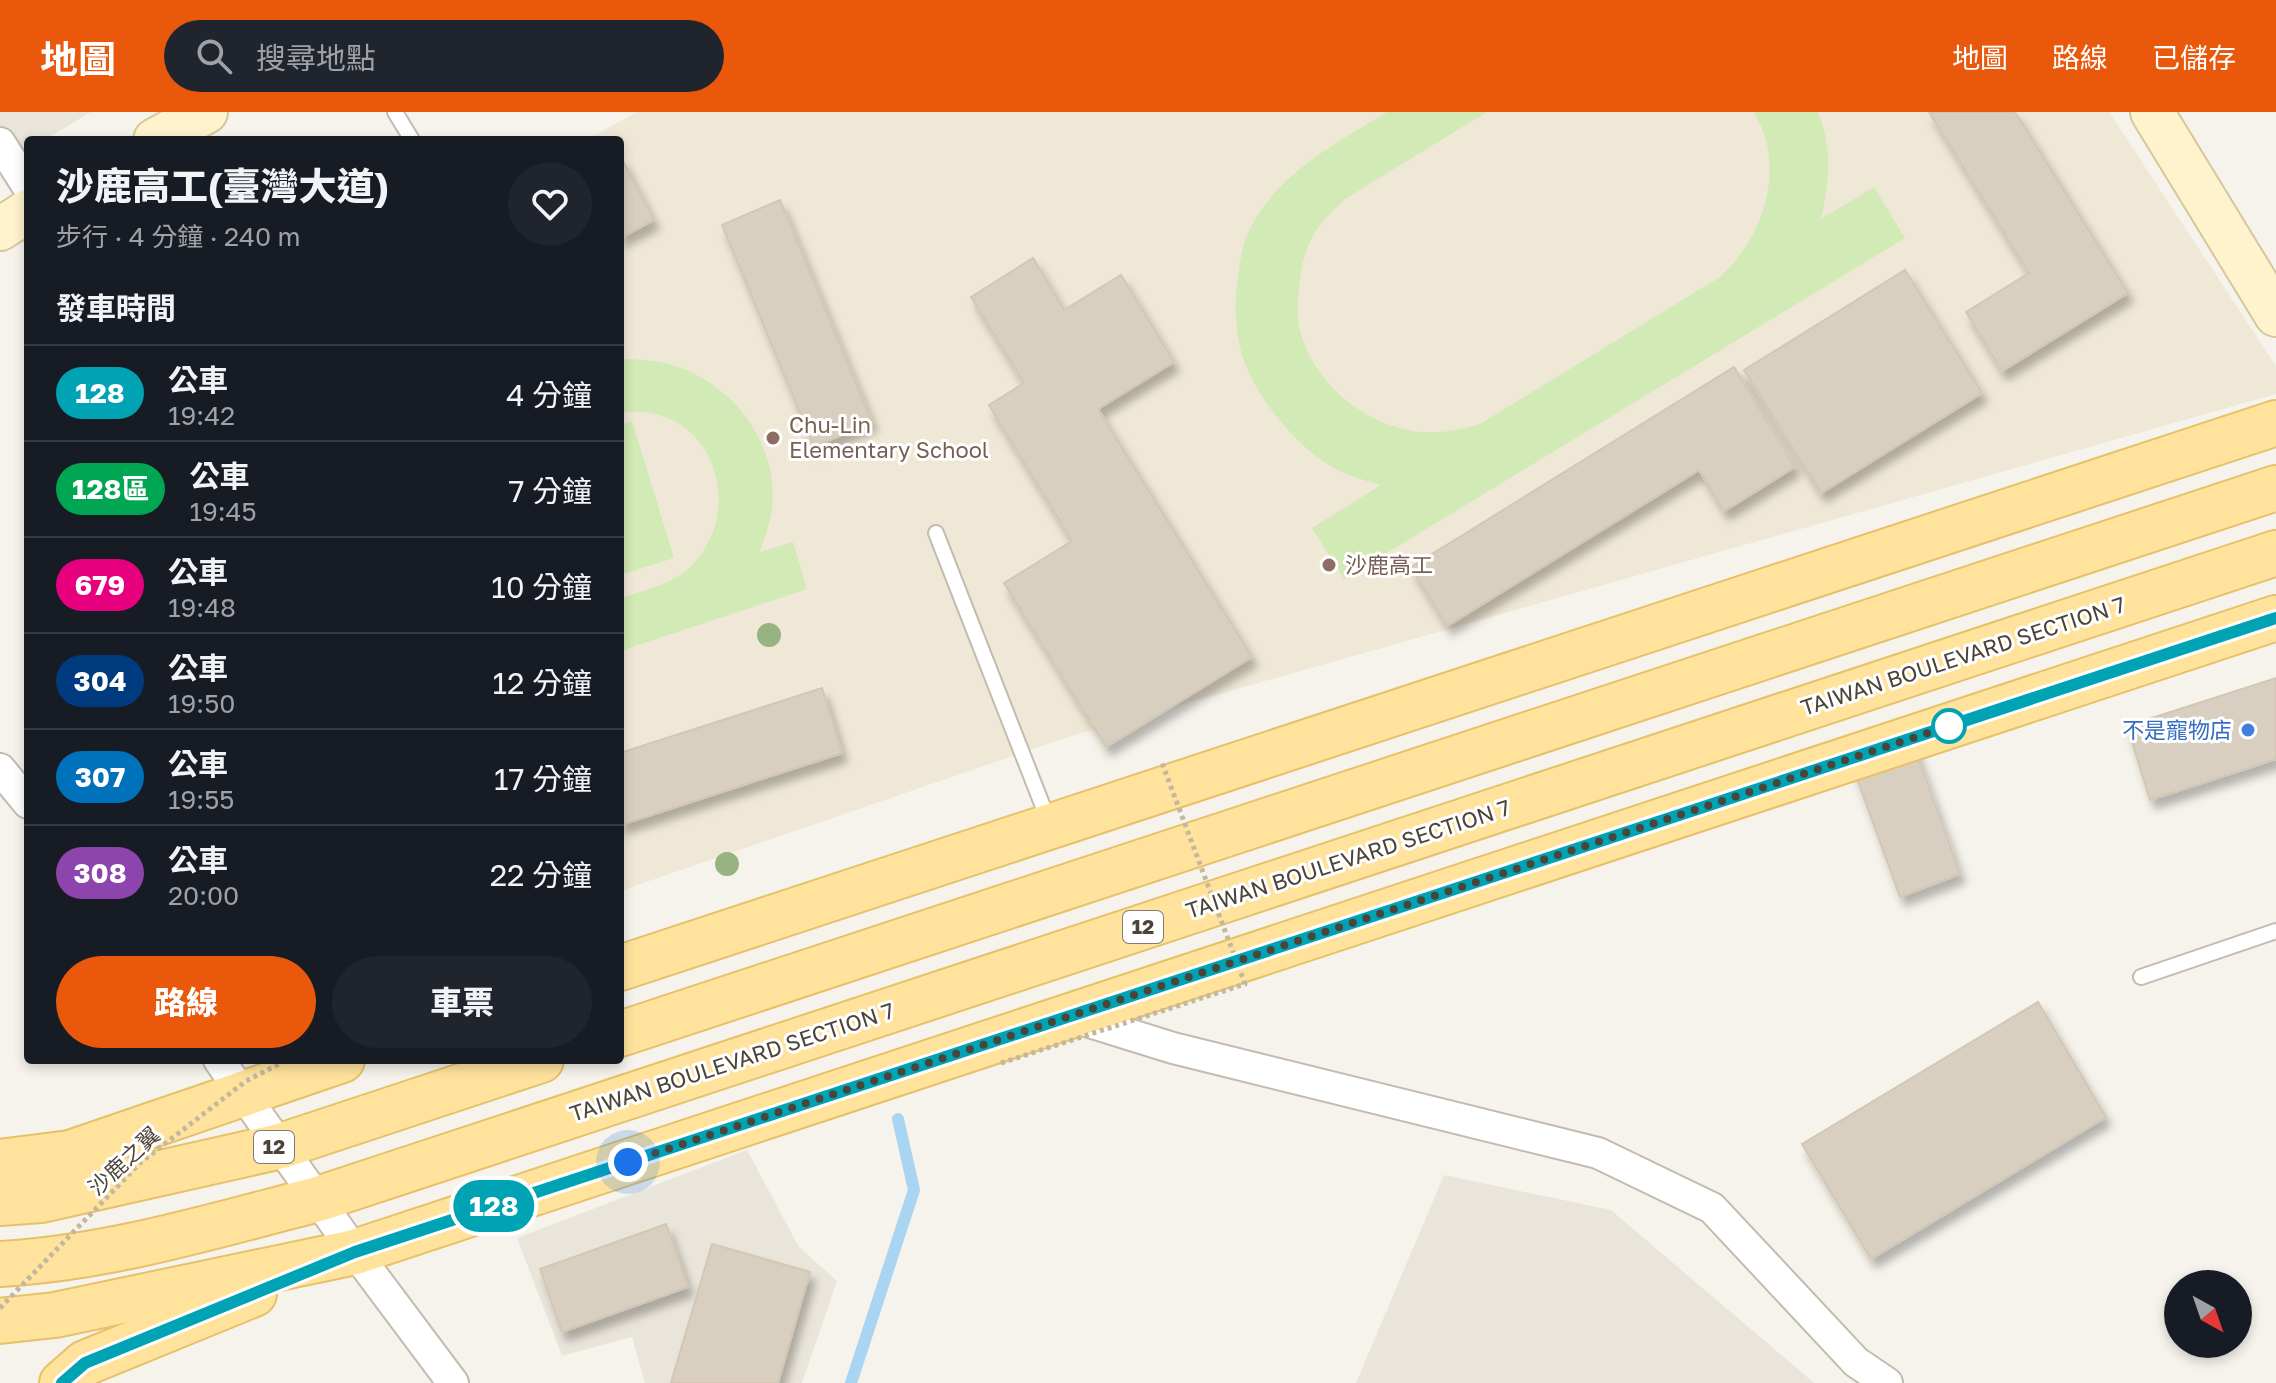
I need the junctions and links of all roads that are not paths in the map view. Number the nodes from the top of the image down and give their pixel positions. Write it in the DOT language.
graph roads {
  1 [pos="206,112"];
  2 [pos="395,112"];
  3 [pos="2152,112"];
  4 [pos="162,136"];
  5 [pos="410,136"];
  6 [pos="0,143"];
  7 [pos="24,181"];
  8 [pos="24,214"];
  9 [pos="0,229"];
  10 [pos="2276,315"];
  11 [pos="2276,423"];
  12 [pos="2276,488"];
  13 [pos="936,533"];
  14 [pos="2276,553"];
  15 [pos="2276,618"];
  16 [pos="0,769"];
  17 [pos="24,798"];
  18 [pos="1051,826"];
  19 [pos="2276,931"];
  20 [pos="624,967"];
  21 [pos="2141,977"];
  22 [pos="1070,1016"];
  23 [pos="624,1033"];
  24 [pos="314,1064"];
  25 [pos="529,1064"];
  26 [pos="232,1076"];
  27 [pos="281,1146"];
  28 [pos="0,1162"];
  29 [pos="318,1199"];
  30 [pos="0,1203"];
  31 [pos="355,1252"];
  32 [pos="0,1264"];
  33 [pos="0,1321"];
  34 [pos="62,1383"];
  35 [pos="453,1383"];
  36 [pos="1887,1383"];
  1 -- 4 [label="street"];
  2 -- 5 [label="lane"];
  3 -- 10 [label="street"];
  6 -- 7 [label="street"];
  8 -- 9 [label="street"];
  11 -- 18 [label="main road"];
  12 -- 23 [label="main road"];
  13 -- 18 [label="lane"];
  14 -- 29 [label="main road, TAIWAN BOULEVARD SECTION 7 / 12"];
  15 -- 22 [label="main road"];
  16 -- 17 [label="street"];
  18 -- 20 [label="main road"];
  19 -- 21 [label="lane"];
  22 -- 31 [label="main road"];
  22 -- 36 [label="street"];
  24 -- 26 [label="main road"];
  25 -- 27 [label="main road, 12"];
  26 -- 27 [label="street"];
  26 -- 28 [label="main road"];
  27 -- 29 [label="street"];
  27 -- 30 [label="main road, 12"];
  29 -- 31 [label="street"];
  29 -- 32 [label="main road, TAIWAN BOULEVARD SECTION 7 / 12"];
  31 -- 33 [label="main road"];
  31 -- 34 [label="main road"];
  31 -- 35 [label="street"];
}
